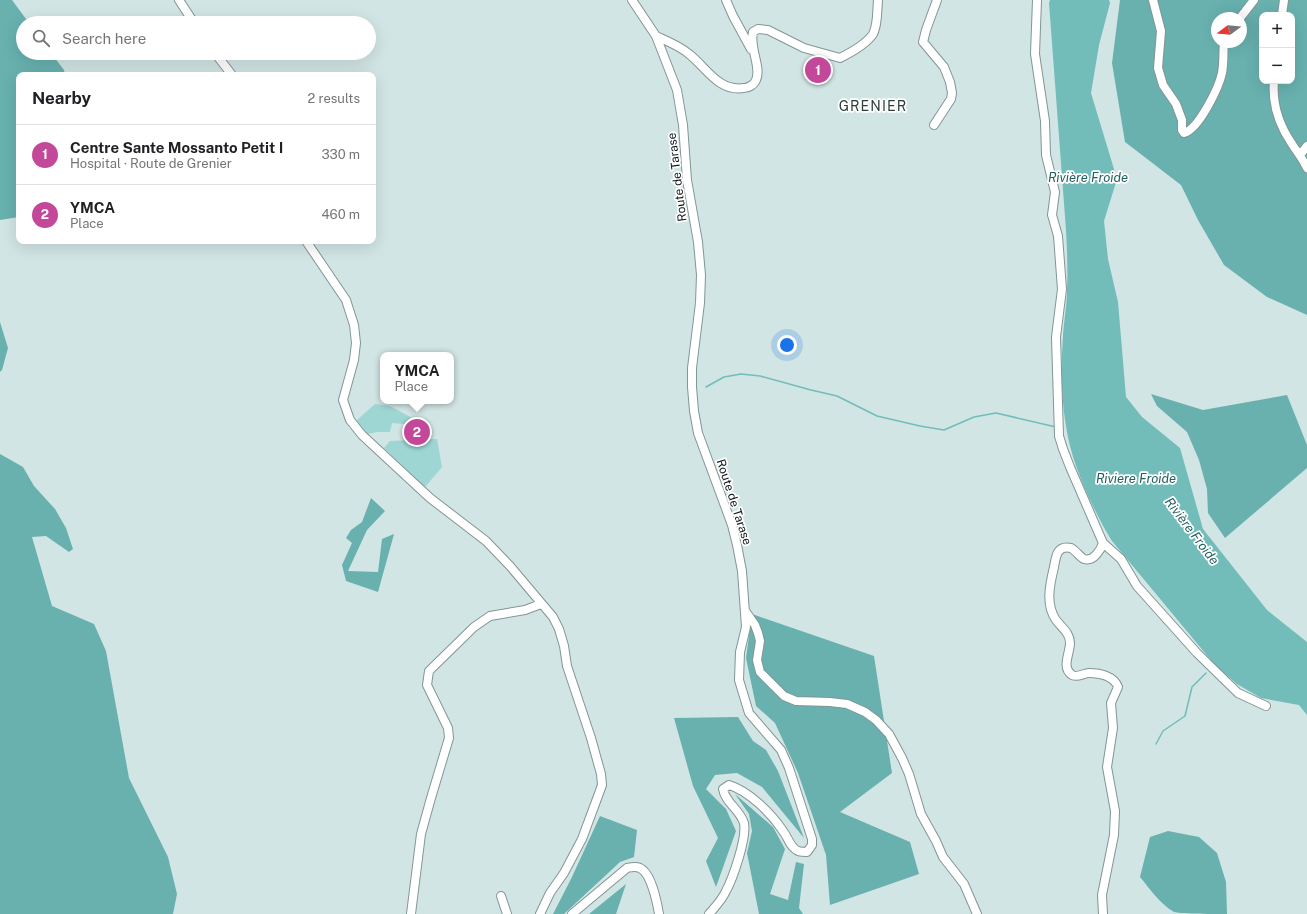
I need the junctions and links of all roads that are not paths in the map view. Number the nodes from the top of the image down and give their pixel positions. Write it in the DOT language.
graph roads {
  1 [pos="179,0"];
  2 [pos="632,0"];
  3 [pos="726,0"];
  4 [pos="878,0"];
  5 [pos="936,0"];
  6 [pos="1037,0"];
  7 [pos="1153,0"];
  8 [pos="1254,0"];
  9 [pos="1284,0"];
  10 [pos="1245,12"];
  11 [pos="1282,12"];
  12 [pos="189,16"];
  13 [pos="656,36"];
  14 [pos="1224,48"];
  15 [pos="754,53"];
  16 [pos="220,60"];
  17 [pos="230,72"];
  18 [pos="1274,84"];
  19 [pos="934,125"];
  20 [pos="1307,146"];
  21 [pos="1300,155"];
  22 [pos="1307,168"];
  23 [pos="308,244"];
  24 [pos="1103,543"];
  25 [pos="541,604"];
  26 [pos="746,612"];
  27 [pos="1266,706"];
  28 [pos="500,896"];
  29 [pos="411,914"];
  30 [pos="507,914"];
  31 [pos="540,914"];
  32 [pos="572,914"];
  33 [pos="659,914"];
  34 [pos="709,914"];
  35 [pos="977,914"];
  36 [pos="1103,914"];
  1 -- 12 [label="street"];
  2 -- 13 [label="street, Route de Tarase"];
  3 -- 15 [label="street"];
  4 -- 15 [label="street"];
  5 -- 19 [label="street"];
  6 -- 24 [label="street"];
  7 -- 14 [label="street"];
  8 -- 10 [label="street"];
  9 -- 11 [label="street"];
  13 -- 15 [label="street"];
  13 -- 26 [label="street, Route de Tarase"];
  16 -- 17 [label="street"];
  18 -- 21 [label="street"];
  20 -- 21 [label="street"];
  21 -- 22 [label="street"];
  23 -- 25 [label="street"];
  24 -- 27 [label="street"];
  24 -- 36 [label="street"];
  25 -- 29 [label="street"];
  25 -- 31 [label="street"];
  26 -- 34 [label="street, Route de Tarase"];
  26 -- 35 [label="street"];
  28 -- 30 [label="street"];
  32 -- 33 [label="street"];
}
